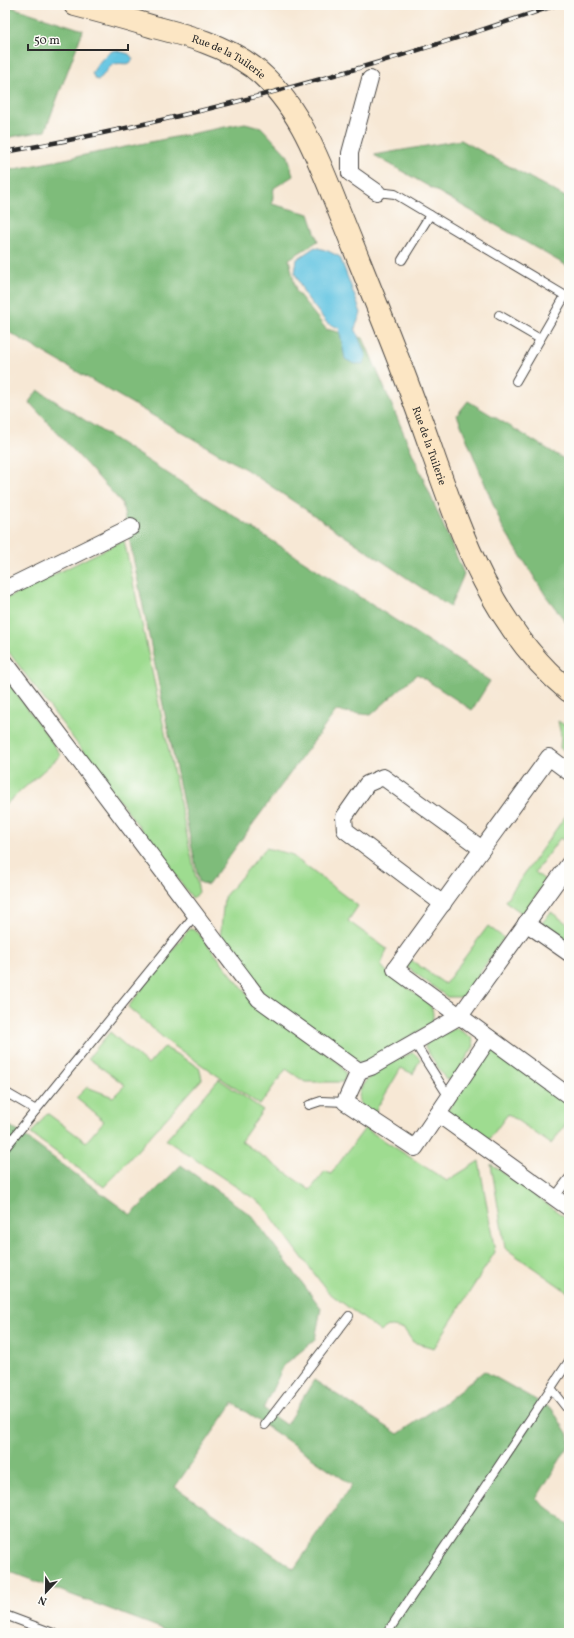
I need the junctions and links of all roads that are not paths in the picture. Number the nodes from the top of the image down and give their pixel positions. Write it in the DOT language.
graph roads {
  1 [pos="75,5"];
  2 [pos="370,79"];
  3 [pos="350,173"];
  4 [pos="326,180"];
  5 [pos="378,192"];
  6 [pos="430,215"];
  7 [pos="402,260"];
  8 [pos="567,297"];
  9 [pos="499,315"];
  10 [pos="540,339"];
  11 [pos="516,381"];
  12 [pos="132,526"];
  13 [pos="5,589"];
  14 [pos="5,662"];
  15 [pos="569,691"];
  16 [pos="569,772"];
  17 [pos="482,849"];
  18 [pos="569,864"];
  19 [pos="443,904"];
  20 [pos="195,915"];
  21 [pos="526,923"];
  22 [pos="569,953"];
  23 [pos="460,1016"];
  24 [pos="489,1038"];
  25 [pos="414,1042"];
  26 [pos="359,1071"];
  27 [pos="5,1092"];
  28 [pos="569,1096"];
  29 [pos="449,1097"];
  30 [pos="345,1102"];
  31 [pos="309,1105"];
  32 [pos="36,1110"];
  33 [pos="438,1114"];
  34 [pos="5,1148"];
  35 [pos="569,1178"];
  36 [pos="554,1198"];
  37 [pos="569,1208"];
  38 [pos="349,1316"];
  39 [pos="569,1361"];
  40 [pos="551,1388"];
  41 [pos="569,1411"];
  42 [pos="265,1425"];
  43 [pos="5,1616"];
  44 [pos="53,1633"];
  45 [pos="387,1633"];
  1 -- 4 [label="street, Rue de la Tuilerie"];
  2 -- 3 [label="street"];
  3 -- 4 [label="street"];
  3 -- 5 [label="street"];
  4 -- 15 [label="street, Rue de la Tuilerie"];
  5 -- 6 [label="lane"];
  6 -- 7 [label="lane"];
  6 -- 8 [label="lane"];
  8 -- 10 [label="lane"];
  9 -- 10 [label="lane"];
  10 -- 11 [label="lane"];
  12 -- 13 [label="street"];
  14 -- 20 [label="street"];
  16 -- 17 [label="street"];
  17 -- 19 [label="street"];
  17 -- 19 [label="street"];
  18 -- 21 [label="street"];
  19 -- 23 [label="street"];
  20 -- 26 [label="street"];
  20 -- 32 [label="lane"];
  21 -- 22 [label="street"];
  21 -- 23 [label="street"];
  23 -- 24 [label="street"];
  23 -- 25 [label="street"];
  24 -- 28 [label="street"];
  24 -- 29 [label="street"];
  25 -- 26 [label="street"];
  25 -- 29 [label="lane"];
  26 -- 30 [label="street"];
  27 -- 32 [label="lane"];
  29 -- 33 [label="street"];
  30 -- 31 [label="lane"];
  30 -- 33 [label="street"];
  32 -- 34 [label="lane"];
  33 -- 36 [label="street"];
  35 -- 36 [label="lane"];
  36 -- 37 [label="street"];
  38 -- 42 [label="lane"];
  39 -- 40 [label="lane"];
  40 -- 41 [label="lane"];
  40 -- 45 [label="lane"];
  43 -- 44 [label="lane"];
}
